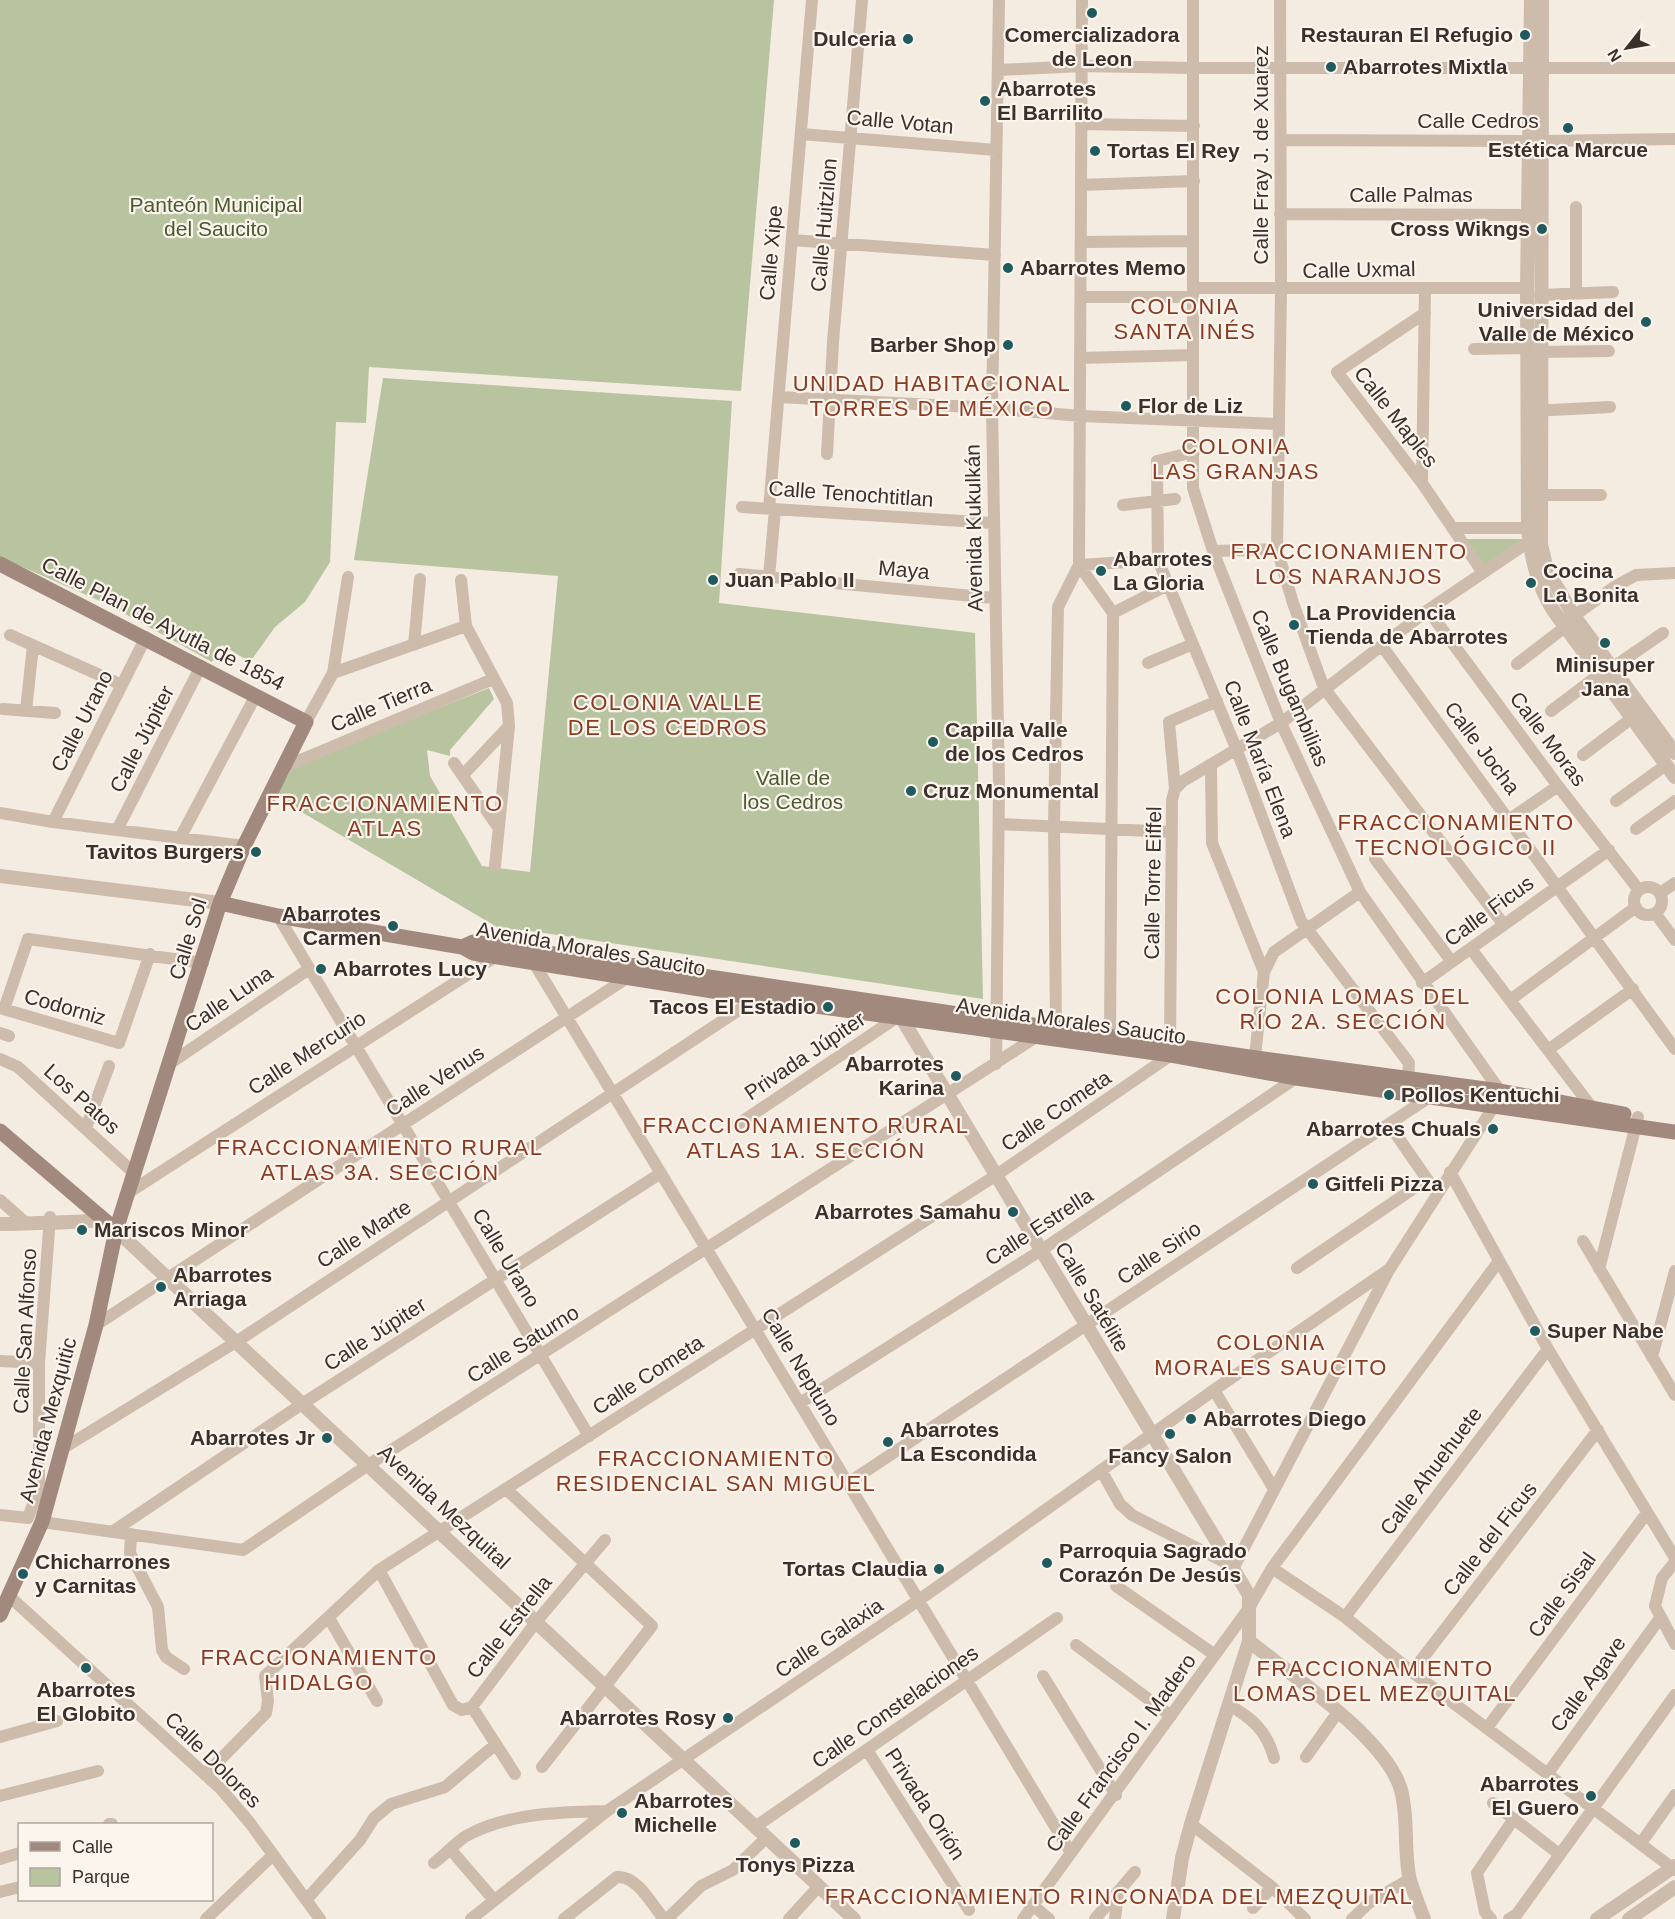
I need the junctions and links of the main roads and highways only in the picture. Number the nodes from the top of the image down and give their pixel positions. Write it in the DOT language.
graph roads {
  1 [pos="0,564"];
  2 [pos="306,722"];
  3 [pos="220,903"];
  4 [pos="462,946"];
  5 [pos="688,980"];
  6 [pos="901,1014"];
  7 [pos="999,1026"];
  8 [pos="1171,1050"];
  9 [pos="1255,1064"];
  10 [pos="1637,1121"];
  11 [pos="1675,1122"];
  12 [pos="0,1131"];
  13 [pos="1675,1132"];
  14 [pos="105,1221"];
  15 [pos="0,1615"];
  1 -- 2 [label="main road, Calle Plan de Ayutla de 1854"];
  2 -- 3 [label="main road, Calle Sol"];
  3 -- 4 [label="main road, Avenida Morales Saucito"];
  3 -- 14 [label="main road, Calle Sol"];
  4 -- 5 [label="main road, Avenida Morales Saucito"];
  4 -- 5 [label="main road, Avenida Morales Saucito"];
  5 -- 6 [label="main road, Avenida Morales Saucito"];
  5 -- 6 [label="main road, Avenida Morales Saucito"];
  6 -- 7 [label="main road, Avenida Morales Saucito"];
  7 -- 8 [label="main road, Avenida Morales Saucito"];
  7 -- 8 [label="main road, Avenida Morales Saucito"];
  8 -- 9 [label="main road, Avenida Morales Saucito"];
  9 -- 10 [label="main road, Avenida Morales Saucito"];
  9 -- 10 [label="main road, Avenida Morales Saucito"];
  10 -- 11 [label="main road, Avenida Morales Saucito"];
  10 -- 13 [label="main road, Avenida Morales Saucito"];
  12 -- 14 [label="main road, Avenida Mezquital"];
  14 -- 15 [label="main road, Avenida Mexquitic"];
}
